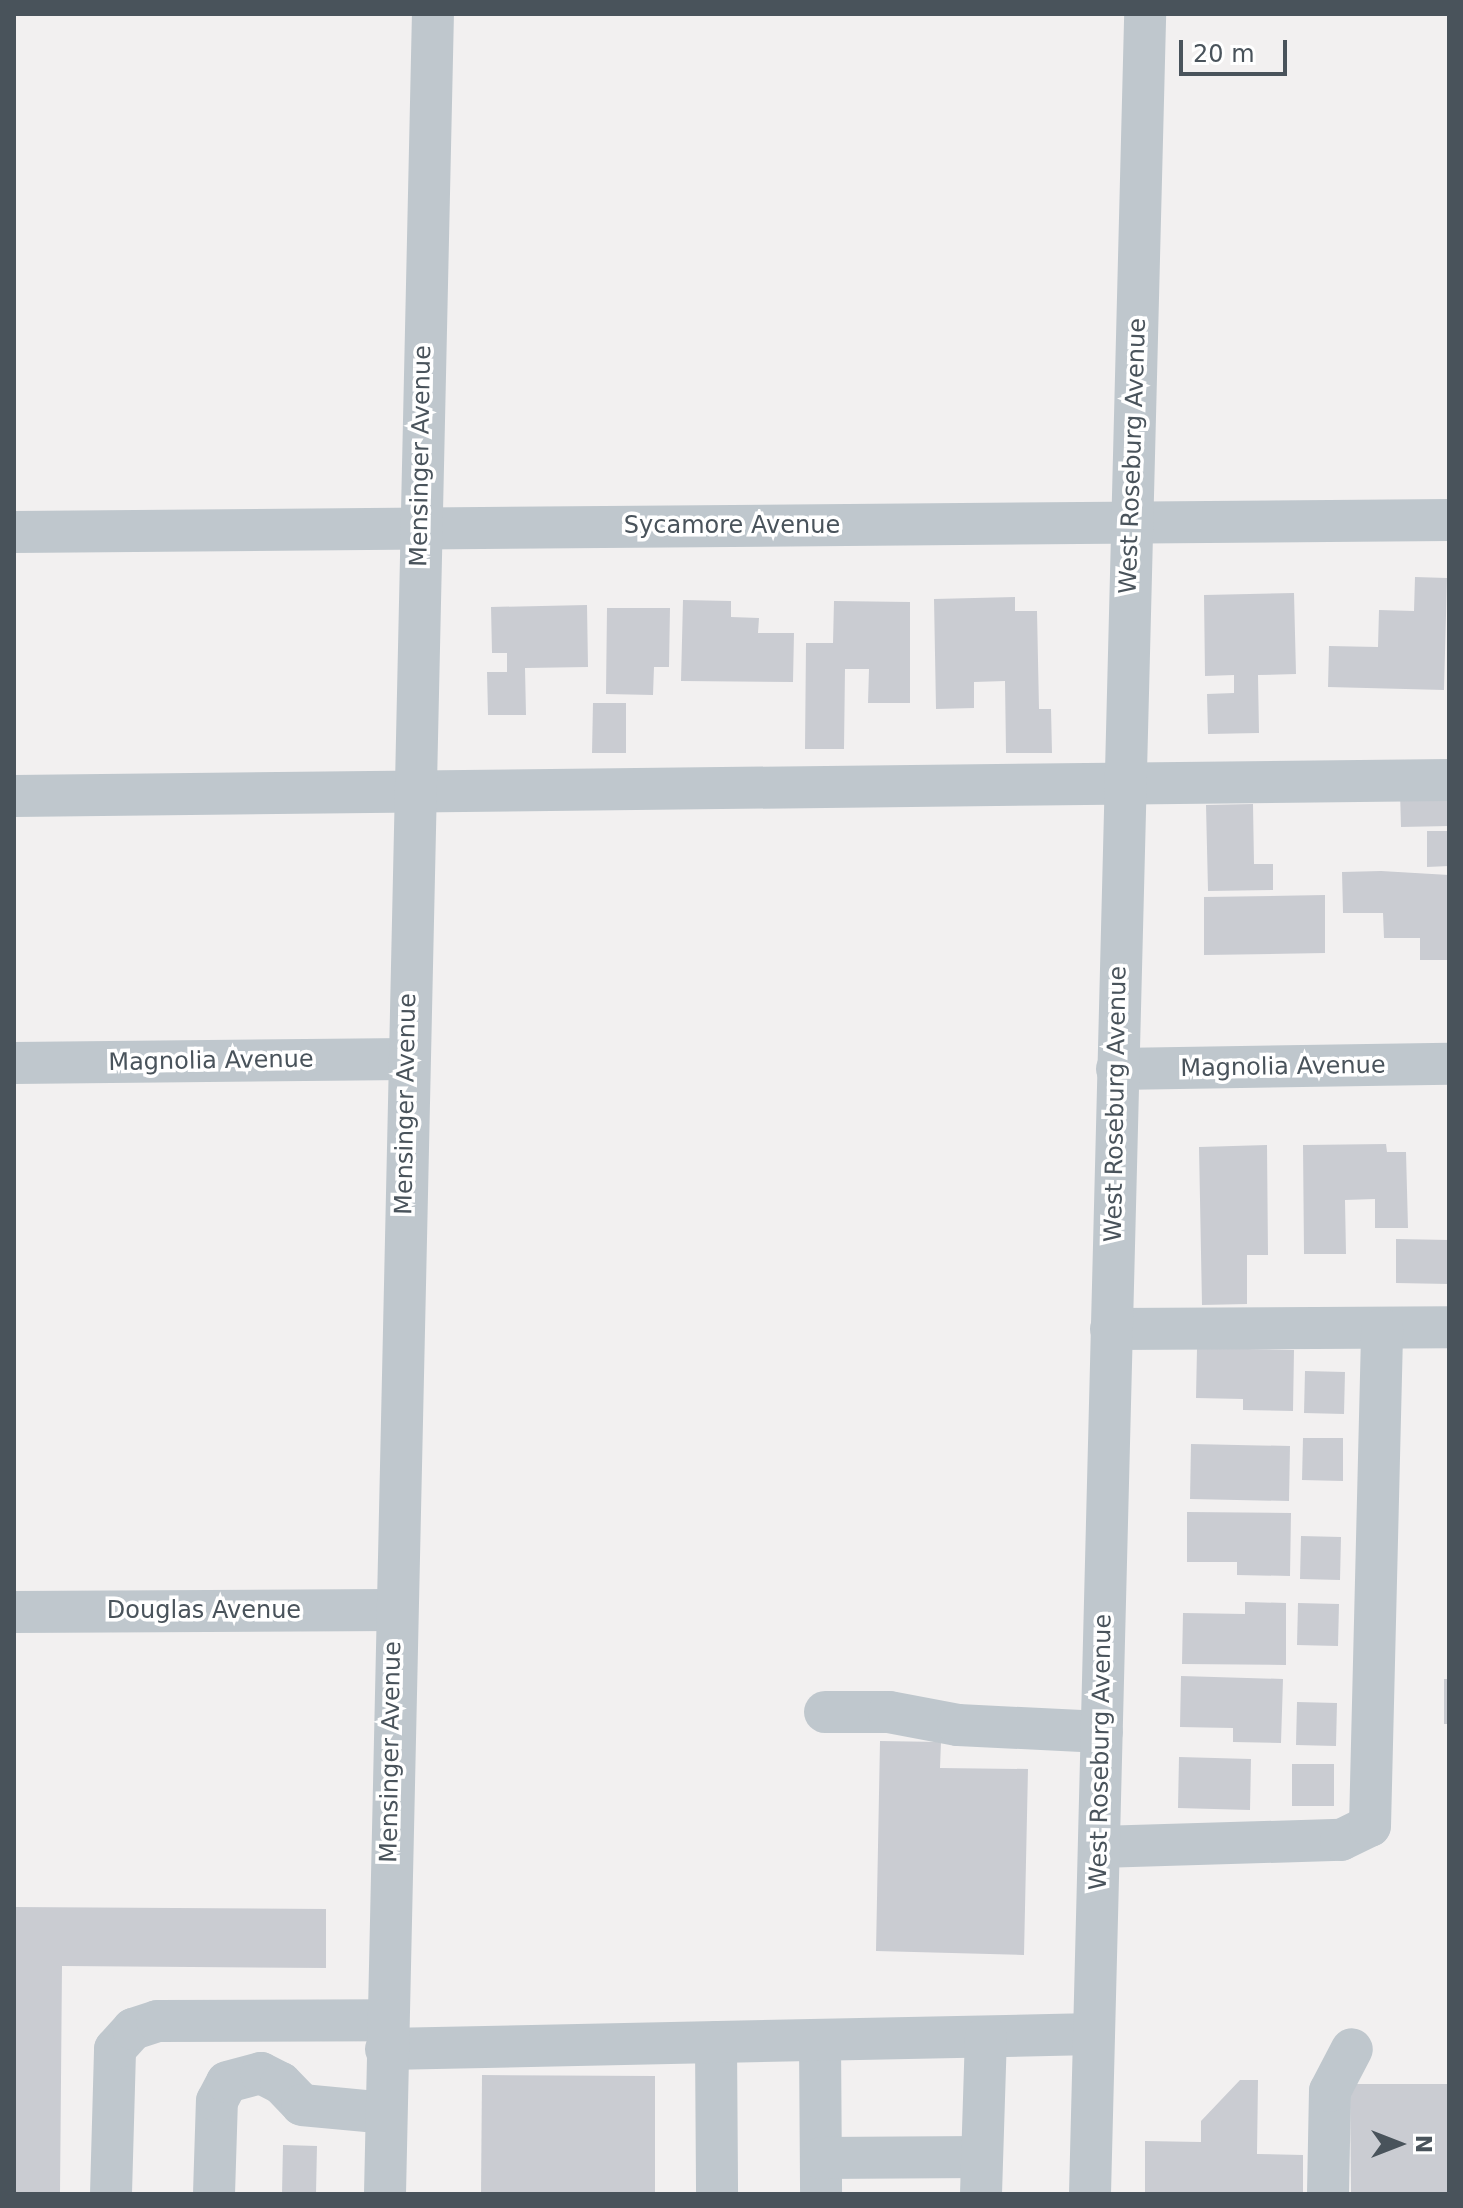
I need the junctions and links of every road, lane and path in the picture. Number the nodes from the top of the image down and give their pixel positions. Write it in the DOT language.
graph roads {
  1 [pos="433,14"];
  2 [pos="1145,14"];
  3 [pos="1449,520"];
  4 [pos="1131,524"];
  5 [pos="419,528"];
  6 [pos="14,532"];
  7 [pos="1449,780"];
  8 [pos="1124,785"];
  9 [pos="413,792"];
  10 [pos="14,796"];
  11 [pos="407,1059"];
  12 [pos="14,1063"];
  13 [pos="1449,1064"];
  14 [pos="1117,1069"];
  15 [pos="1449,1327"];
  16 [pos="1111,1329"];
  17 [pos="1382,1329"];
  18 [pos="394,1610"];
  19 [pos="14,1612"];
  20 [pos="825,1712"];
  21 [pos="1102,1732"];
  22 [pos="1099,1847"];
  23 [pos="387,2034"];
  24 [pos="1094,2034"];
  25 [pos="986,2037"];
  26 [pos="820,2040"];
  27 [pos="716,2042"];
  28 [pos="1352,2049"];
  29 [pos="386,2113"];
  30 [pos="821,2176"];
  31 [pos="982,2176"];
  32 [pos="111,2194"];
  33 [pos="214,2194"];
  34 [pos="385,2194"];
  35 [pos="717,2194"];
  36 [pos="1090,2194"];
  37 [pos="1328,2194"];
  1 -- 5 [label="street, Mensinger Avenue"];
  2 -- 4 [label="street, West Roseburg Avenue"];
  3 -- 4 [label="street, Sycamore Avenue"];
  4 -- 5 [label="street, Sycamore Avenue"];
  4 -- 8 [label="street, West Roseburg Avenue"];
  5 -- 6 [label="street, Sycamore Avenue"];
  5 -- 9 [label="street, Mensinger Avenue"];
  7 -- 8 [label="street"];
  8 -- 9 [label="street"];
  8 -- 14 [label="street, West Roseburg Avenue"];
  9 -- 10 [label="street"];
  9 -- 11 [label="street, Mensinger Avenue"];
  11 -- 12 [label="street, Magnolia Avenue"];
  11 -- 18 [label="street, Mensinger Avenue"];
  13 -- 14 [label="street, Magnolia Avenue"];
  14 -- 16 [label="street, West Roseburg Avenue"];
  15 -- 17 [label="street"];
  16 -- 17 [label="street"];
  16 -- 21 [label="street, West Roseburg Avenue"];
  17 -- 22 [label="street"];
  18 -- 19 [label="street, Douglas Avenue"];
  18 -- 23 [label="street, Mensinger Avenue"];
  20 -- 21 [label="street"];
  21 -- 22 [label="street, West Roseburg Avenue"];
  22 -- 24 [label="street, West Roseburg Avenue"];
  23 -- 27 [label="street"];
  23 -- 29 [label="street, Mensinger Avenue"];
  23 -- 32 [label="street"];
  24 -- 25 [label="street"];
  24 -- 36 [label="street, West Roseburg Avenue"];
  25 -- 26 [label="street"];
  25 -- 31 [label="street"];
  26 -- 27 [label="street"];
  26 -- 30 [label="street"];
  27 -- 35 [label="street"];
  28 -- 37 [label="street"];
  29 -- 33 [label="street"];
  29 -- 34 [label="street, Mensinger Avenue"];
  30 -- 31 [label="street"];
}
